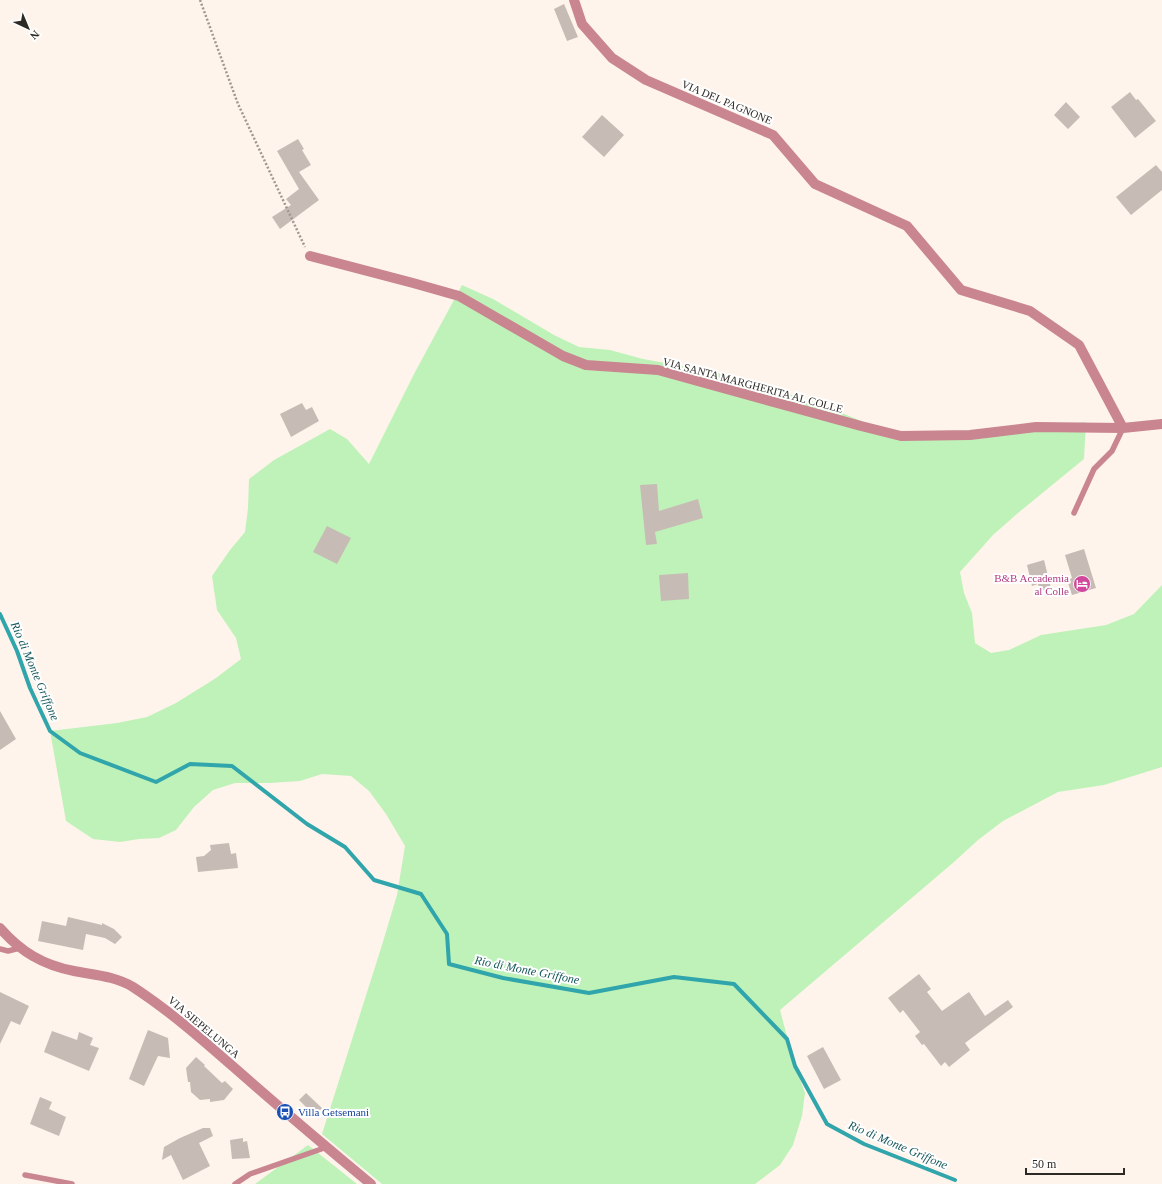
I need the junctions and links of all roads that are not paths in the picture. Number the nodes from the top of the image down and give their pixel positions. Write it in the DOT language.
graph roads {
  1 [pos="574,0"];
  2 [pos="310,256"];
  3 [pos="1162,424"];
  4 [pos="1123,428"];
  5 [pos="1074,513"];
  6 [pos="0,928"];
  7 [pos="20,948"];
  8 [pos="0,949"];
  9 [pos="327,1147"];
  10 [pos="25,1175"];
  11 [pos="72,1184"];
  12 [pos="235,1184"];
  13 [pos="371,1184"];
  1 -- 4 [label="street, VIA DEL PAGNONE"];
  2 -- 4 [label="street, VIA SANTA MARGHERITA AL COLLE"];
  3 -- 4 [label="street, VIA SANTA MARGHERITA AL COLLE"];
  4 -- 5 [label="lane"];
  6 -- 7 [label="street, VIA SIEPELUNGA"];
  7 -- 8 [label="lane"];
  7 -- 9 [label="street, VIA SIEPELUNGA"];
  9 -- 12 [label="lane"];
  9 -- 13 [label="street, VIA SIEPELUNGA"];
  10 -- 11 [label="lane"];
}
